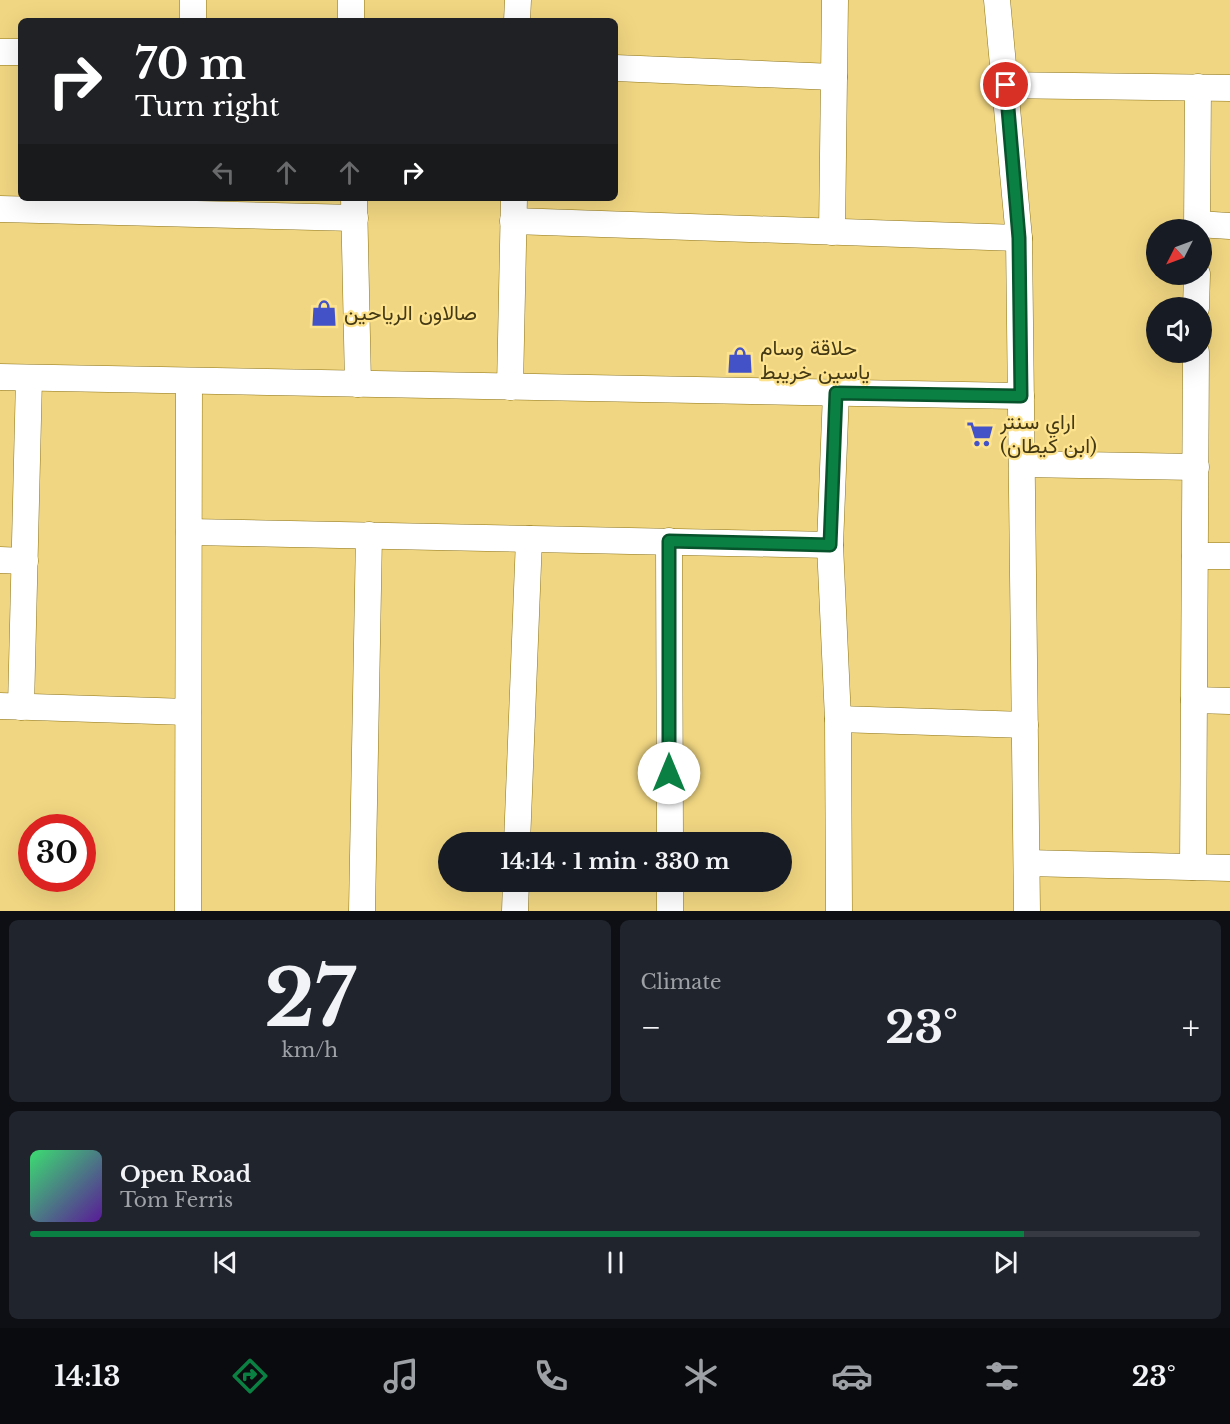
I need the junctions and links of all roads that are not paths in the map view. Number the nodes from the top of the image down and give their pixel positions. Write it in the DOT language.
graph roads {
  1 [pos="193,0"];
  2 [pos="351,0"];
  3 [pos="518,0"];
  4 [pos="835,0"];
  5 [pos="998,0"];
  6 [pos="192,18"];
  7 [pos="351,18"];
  8 [pos="517,18"];
  9 [pos="0,52"];
  10 [pos="18,52"];
  11 [pos="618,68"];
  12 [pos="834,77"];
  13 [pos="1006,85"];
  14 [pos="1198,87"];
  15 [pos="1230,88"];
  16 [pos="188,205"];
  17 [pos="355,208"];
  18 [pos="0,209"];
  19 [pos="514,209"];
  20 [pos="1197,219"];
  21 [pos="1230,226"];
  22 [pos="1212,227"];
  23 [pos="832,232"];
  24 [pos="1019,238"];
  25 [pos="1196,363"];
  26 [pos="0,378"];
  27 [pos="29,378"];
  28 [pos="189,381"];
  29 [pos="358,384"];
  30 [pos="510,387"];
  31 [pos="836,393"];
  32 [pos="1021,396"];
  33 [pos="1022,464"];
  34 [pos="1196,467"];
  35 [pos="189,532"];
  36 [pos="369,535"];
  37 [pos="529,539"];
  38 [pos="669,541"];
  39 [pos="830,545"];
  40 [pos="1195,556"];
  41 [pos="1230,556"];
  42 [pos="12,561"];
  43 [pos="1194,700"];
  44 [pos="1230,701"];
  45 [pos="11,706"];
  46 [pos="188,712"];
  47 [pos="838,719"];
  48 [pos="1025,725"];
  49 [pos="517,832"];
  50 [pos="669,832"];
  51 [pos="1027,863"];
  52 [pos="1193,867"];
  53 [pos="1230,868"];
  54 [pos="516,892"];
  55 [pos="670,892"];
  56 [pos="188,911"];
  57 [pos="363,911"];
  58 [pos="515,911"];
  59 [pos="670,911"];
  60 [pos="839,911"];
  61 [pos="1027,911"];
  1 -- 6 [label="street"];
  2 -- 7 [label="street"];
  3 -- 8 [label="street"];
  4 -- 12 [label="street"];
  5 -- 13 [label="street"];
  9 -- 10 [label="street"];
  11 -- 12 [label="street"];
  12 -- 23 [label="street"];
  13 -- 14 [label="street"];
  13 -- 24 [label="street"];
  14 -- 15 [label="street"];
  14 -- 20 [label="street"];
  16 -- 17 [label="street"];
  16 -- 18 [label="street"];
  17 -- 29 [label="street"];
  19 -- 23 [label="street"];
  19 -- 30 [label="street"];
  21 -- 22 [label="street"];
  23 -- 24 [label="street"];
  24 -- 32 [label="street"];
  25 -- 34 [label="street"];
  26 -- 27 [label="street"];
  27 -- 28 [label="street"];
  27 -- 42 [label="street"];
  28 -- 29 [label="street"];
  28 -- 35 [label="street"];
  29 -- 30 [label="street"];
  30 -- 31 [label="street"];
  31 -- 32 [label="street"];
  31 -- 39 [label="street"];
  32 -- 33 [label="street"];
  33 -- 34 [label="street"];
  33 -- 48 [label="street"];
  34 -- 40 [label="street"];
  35 -- 36 [label="street"];
  35 -- 46 [label="street"];
  36 -- 37 [label="street"];
  36 -- 57 [label="street"];
  37 -- 38 [label="street"];
  37 -- 49 [label="street"];
  38 -- 39 [label="street"];
  38 -- 50 [label="street"];
  39 -- 47 [label="street"];
  40 -- 41 [label="street"];
  40 -- 43 [label="street"];
  42 -- 45 [label="street"];
  43 -- 44 [label="street"];
  43 -- 52 [label="street"];
  45 -- 46 [label="street"];
  46 -- 56 [label="street"];
  47 -- 48 [label="street"];
  47 -- 60 [label="street"];
  48 -- 51 [label="street"];
  51 -- 52 [label="street"];
  51 -- 61 [label="street"];
  52 -- 53 [label="street"];
  54 -- 58 [label="street"];
  55 -- 59 [label="street"];
}
